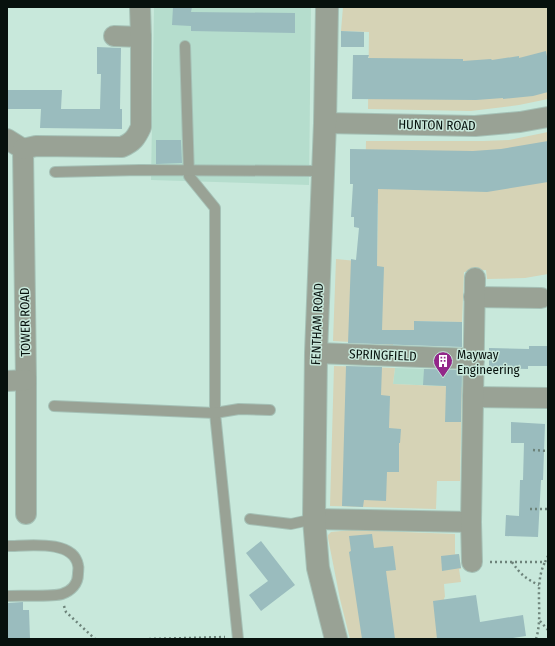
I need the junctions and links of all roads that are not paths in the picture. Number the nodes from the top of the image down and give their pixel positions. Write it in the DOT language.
graph roads {
  1 [pos="140,7"];
  2 [pos="327,7"];
  3 [pos="114,36"];
  4 [pos="141,37"];
  5 [pos="185,46"];
  6 [pos="548,117"];
  7 [pos="325,123"];
  8 [pos="15,144"];
  9 [pos="189,171"];
  10 [pos="323,171"];
  11 [pos="55,172"];
  12 [pos="541,298"];
  13 [pos="316,353"];
  14 [pos="474,359"];
  15 [pos="17,380"];
  16 [pos="473,397"];
  17 [pos="548,398"];
  18 [pos="54,406"];
  19 [pos="270,410"];
  20 [pos="215,413"];
  21 [pos="26,514"];
  22 [pos="250,519"];
  23 [pos="314,519"];
  24 [pos="471,522"];
  25 [pos="7,546"];
  26 [pos="472,562"];
  27 [pos="7,596"];
  28 [pos="238,638"];
  29 [pos="336,639"];
  1 -- 4 [label="street"];
  2 -- 7 [label="street, FENTHAM ROAD"];
  3 -- 4 [label="street"];
  4 -- 8 [label="street"];
  5 -- 9 [label="lane"];
  6 -- 7 [label="street, HUNTON ROAD"];
  7 -- 10 [label="street, FENTHAM ROAD"];
  8 -- 15 [label="street, TOWER ROAD"];
  9 -- 10 [label="lane"];
  9 -- 11 [label="lane"];
  9 -- 20 [label="lane"];
  10 -- 13 [label="street, FENTHAM ROAD"];
  12 -- 14 [label="street"];
  13 -- 14 [label="street, SPRINGFIELD"];
  13 -- 23 [label="street, FENTHAM ROAD"];
  14 -- 16 [label="street"];
  15 -- 21 [label="street, TOWER ROAD"];
  16 -- 17 [label="street"];
  16 -- 24 [label="street"];
  18 -- 20 [label="lane"];
  19 -- 20 [label="lane"];
  20 -- 28 [label="lane"];
  22 -- 23 [label="lane"];
  23 -- 24 [label="street"];
  23 -- 29 [label="street, FENTHAM ROAD"];
  24 -- 26 [label="street"];
  25 -- 27 [label="lane"];
}
